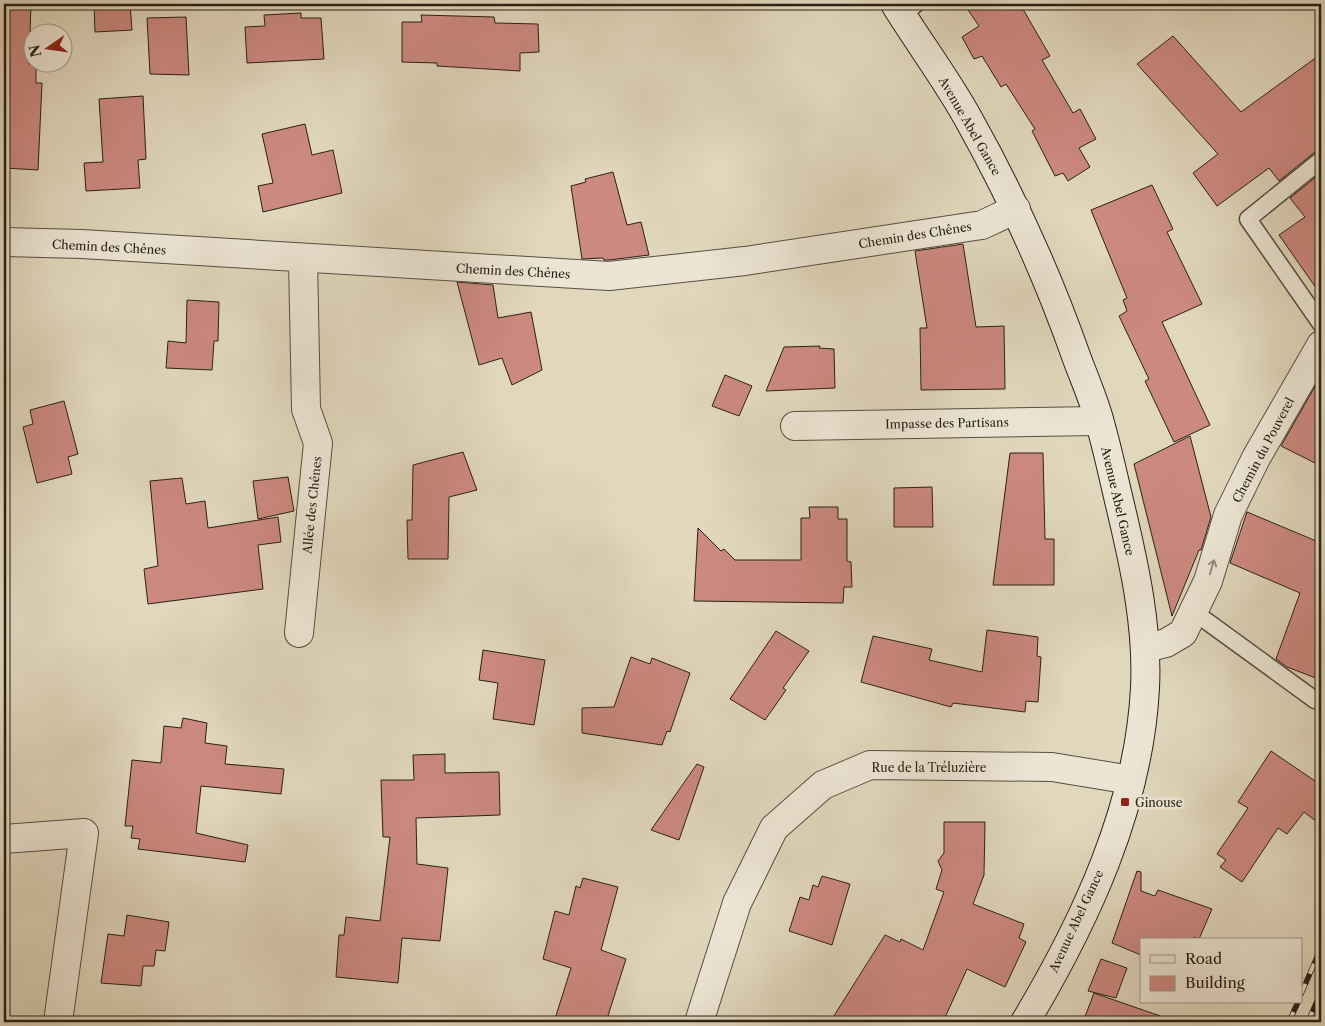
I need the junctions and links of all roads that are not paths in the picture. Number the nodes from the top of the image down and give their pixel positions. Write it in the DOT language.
graph roads {
  1 [pos="904,7"];
  2 [pos="1321,160"];
  3 [pos="1016,209"];
  4 [pos="4,242"];
  5 [pos="304,258"];
  6 [pos="1321,324"];
  7 [pos="1321,345"];
  8 [pos="1099,421"];
  9 [pos="795,426"];
  10 [pos="1194,612"];
  11 [pos="299,633"];
  12 [pos="1146,648"];
  13 [pos="1315,700"];
  14 [pos="1131,780"];
  15 [pos="4,839"];
  16 [pos="58,1022"];
  17 [pos="699,1022"];
  18 [pos="1025,1022"];
  1 -- 3 [label="street, Avenue Abel Gance"];
  2 -- 6 [label="lane"];
  3 -- 5 [label="street, Chemin des Chênes"];
  3 -- 8 [label="street, Avenue Abel Gance"];
  4 -- 5 [label="street, Chemin des Chênes"];
  5 -- 11 [label="street, Allée des Chênes"];
  10 -- 7 [label="street, Chemin du Pouverel, one-way"];
  8 -- 9 [label="street, Impasse des Partisans"];
  8 -- 12 [label="street, Avenue Abel Gance"];
  10 -- 12 [label="street, Chemin du Pouverel"];
  10 -- 13 [label="lane"];
  12 -- 14 [label="street, Avenue Abel Gance"];
  14 -- 17 [label="street, Rue de la Tréluzière"];
  14 -- 18 [label="street, Avenue Abel Gance"];
  15 -- 16 [label="street"];
}
